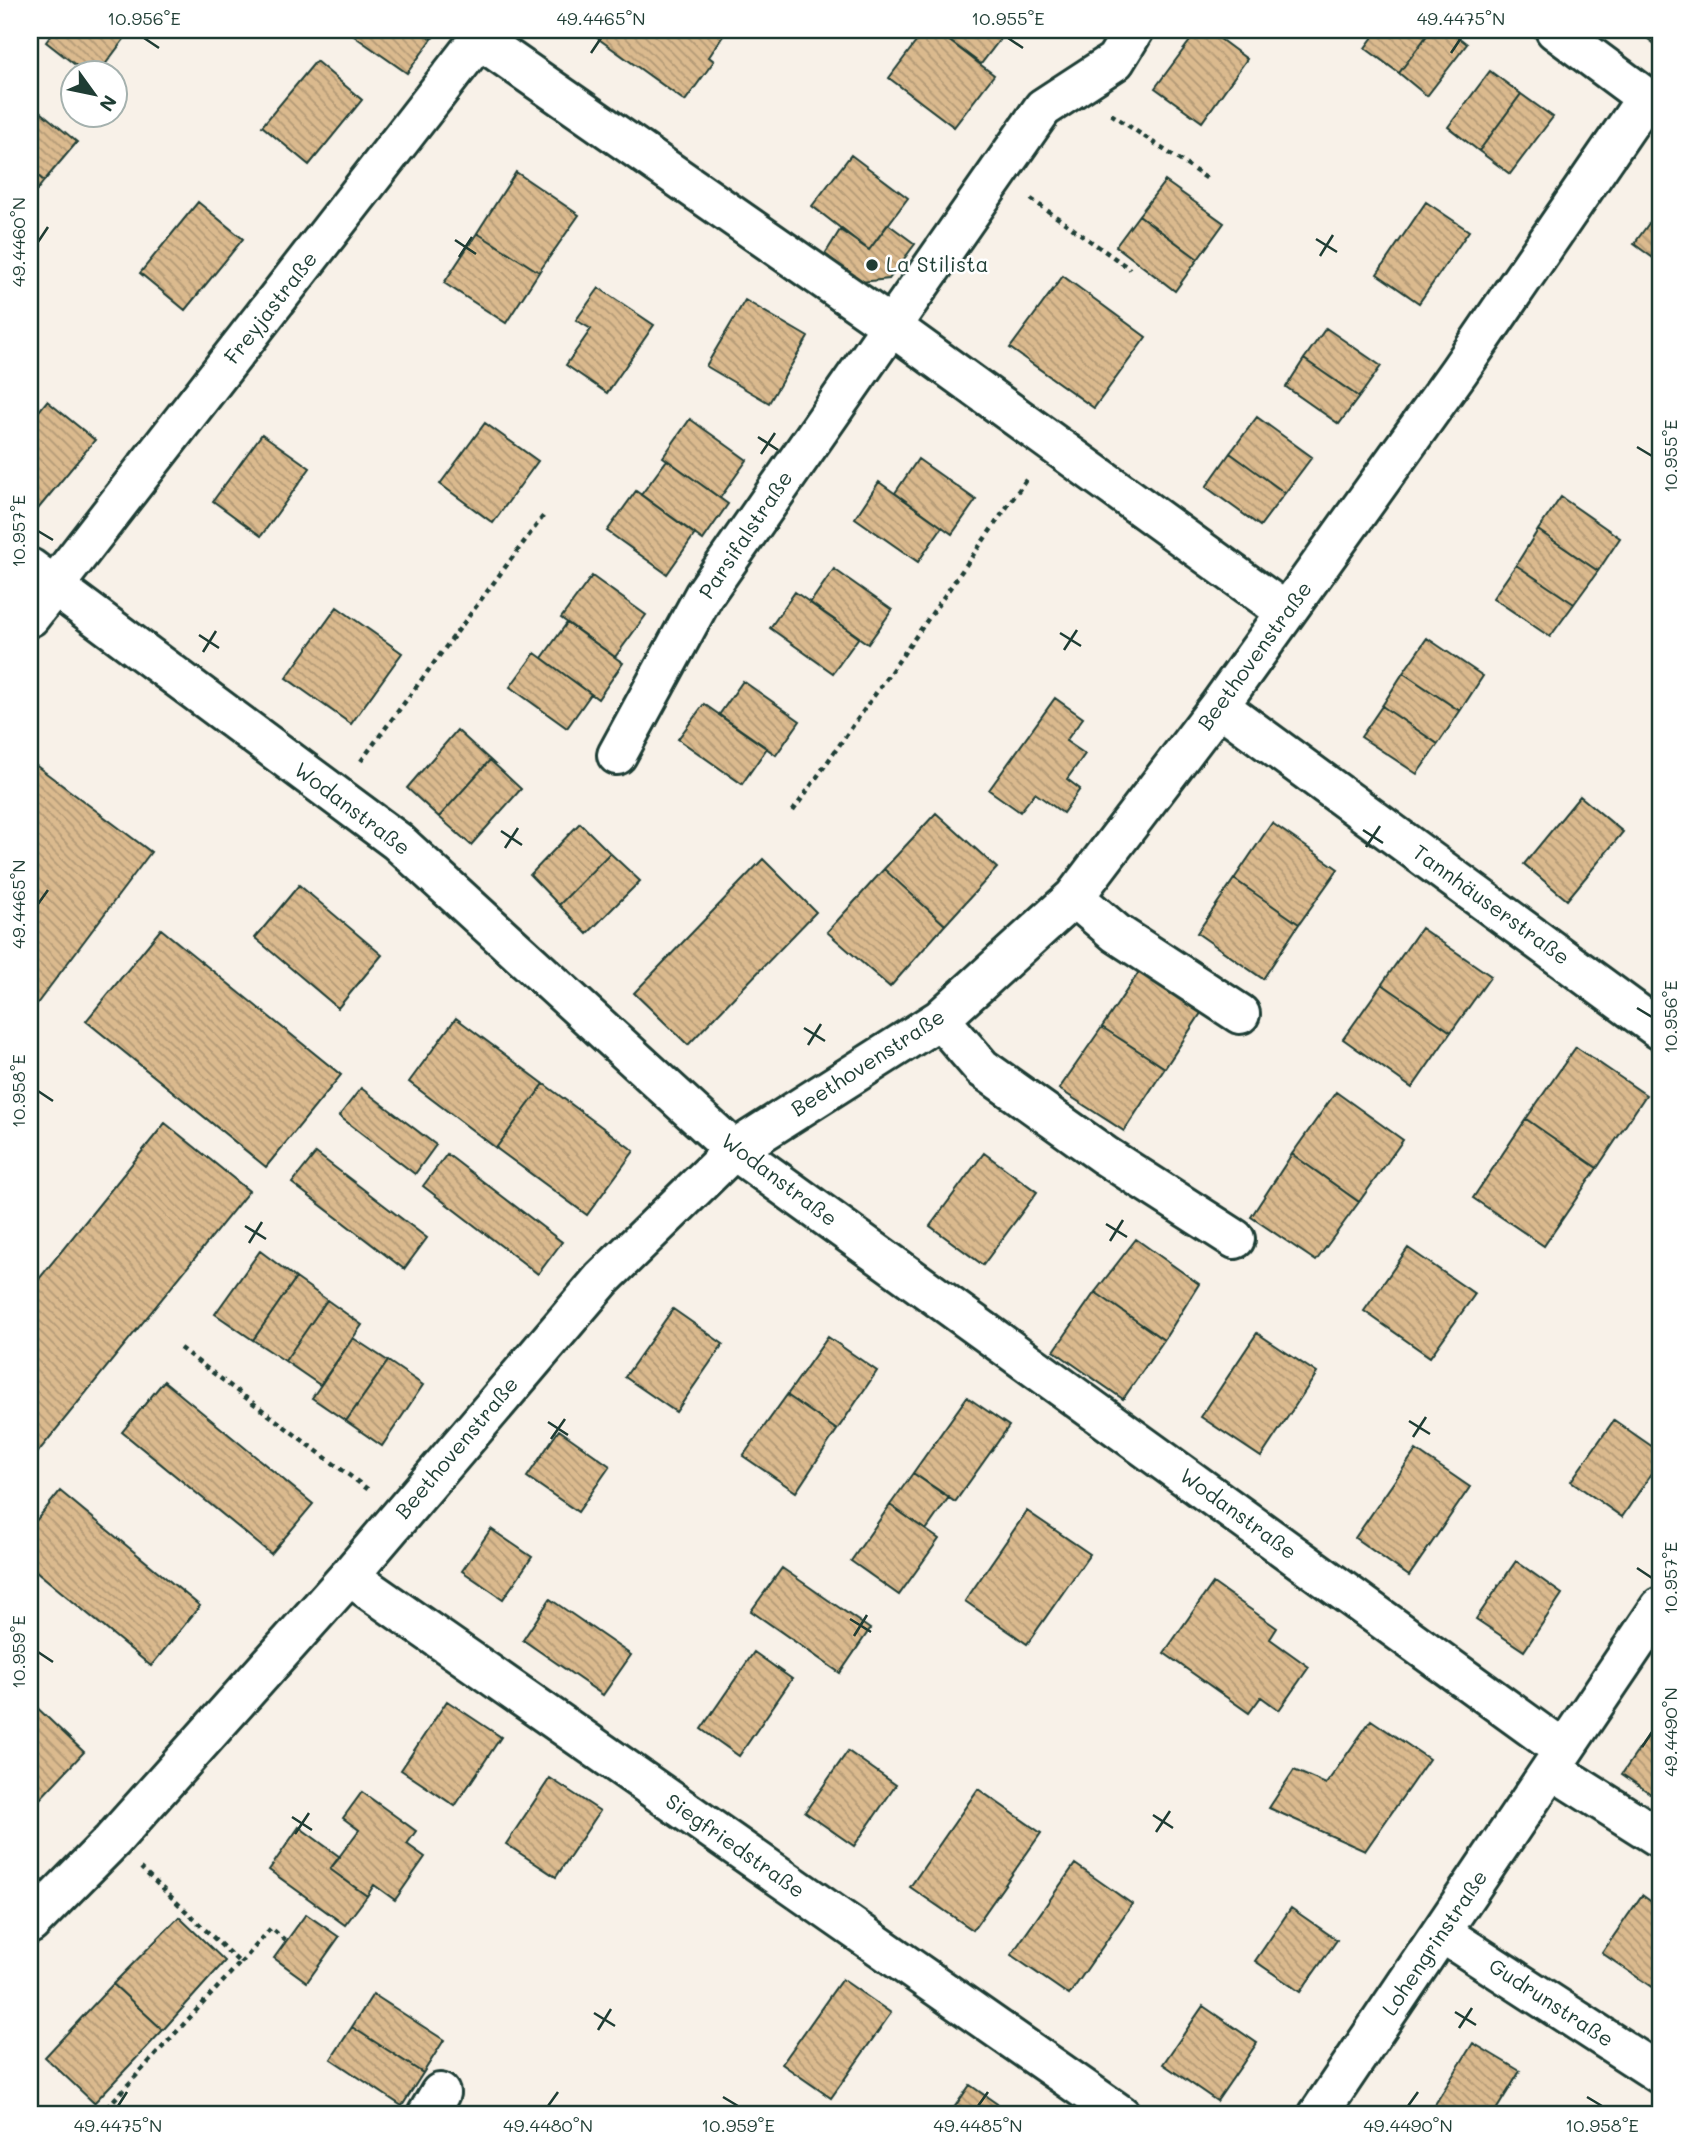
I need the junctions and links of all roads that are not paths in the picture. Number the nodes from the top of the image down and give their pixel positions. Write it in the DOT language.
graph roads {
  1 [pos="1134,30"];
  2 [pos="1555,30"];
  3 [pos="483,34"];
  4 [pos="1653,103"];
  5 [pos="891,326"];
  6 [pos="43,577"];
  7 [pos="1286,612"];
  8 [pos="30,617"];
  9 [pos="1219,706"];
  10 [pos="617,754"];
  11 [pos="1074,898"];
  12 [pos="1240,1014"];
  13 [pos="940,1019"];
  14 [pos="1660,1030"];
  15 [pos="734,1150"];
  16 [pos="1235,1239"];
  17 [pos="349,1576"];
  18 [pos="1660,1607"];
  19 [pos="1558,1760"];
  20 [pos="1660,1839"];
  21 [pos="30,1924"];
  22 [pos="1442,1933"];
  23 [pos="1660,2074"];
  24 [pos="1121,2115"];
  25 [pos="1318,2115"];
  1 -- 5 [label="street, Parsifalstraße"];
  2 -- 4 [label="street"];
  3 -- 5 [label="street"];
  3 -- 6 [label="street, Freyjastraße"];
  4 -- 7 [label="street, Beethovenstraße"];
  5 -- 7 [label="street"];
  5 -- 10 [label="street, Parsifalstraße"];
  6 -- 8 [label="street, Freyjastraße"];
  6 -- 15 [label="street, Wodanstraße"];
  7 -- 9 [label="street, Beethovenstraße"];
  9 -- 11 [label="street, Beethovenstraße"];
  9 -- 14 [label="street, Tannhäuserstraße"];
  11 -- 12 [label="street"];
  11 -- 13 [label="street, Beethovenstraße"];
  13 -- 15 [label="street, Beethovenstraße"];
  13 -- 16 [label="street"];
  15 -- 17 [label="street, Beethovenstraße"];
  15 -- 19 [label="street, Wodanstraße"];
  17 -- 21 [label="street, Beethovenstraße"];
  17 -- 24 [label="street, Siegfriedstraße"];
  18 -- 19 [label="street, Lohengrinstraße"];
  19 -- 20 [label="street"];
  19 -- 22 [label="street, Lohengrinstraße"];
  22 -- 23 [label="street, Gudrunstraße"];
  22 -- 25 [label="street, Lohengrinstraße"];
}
